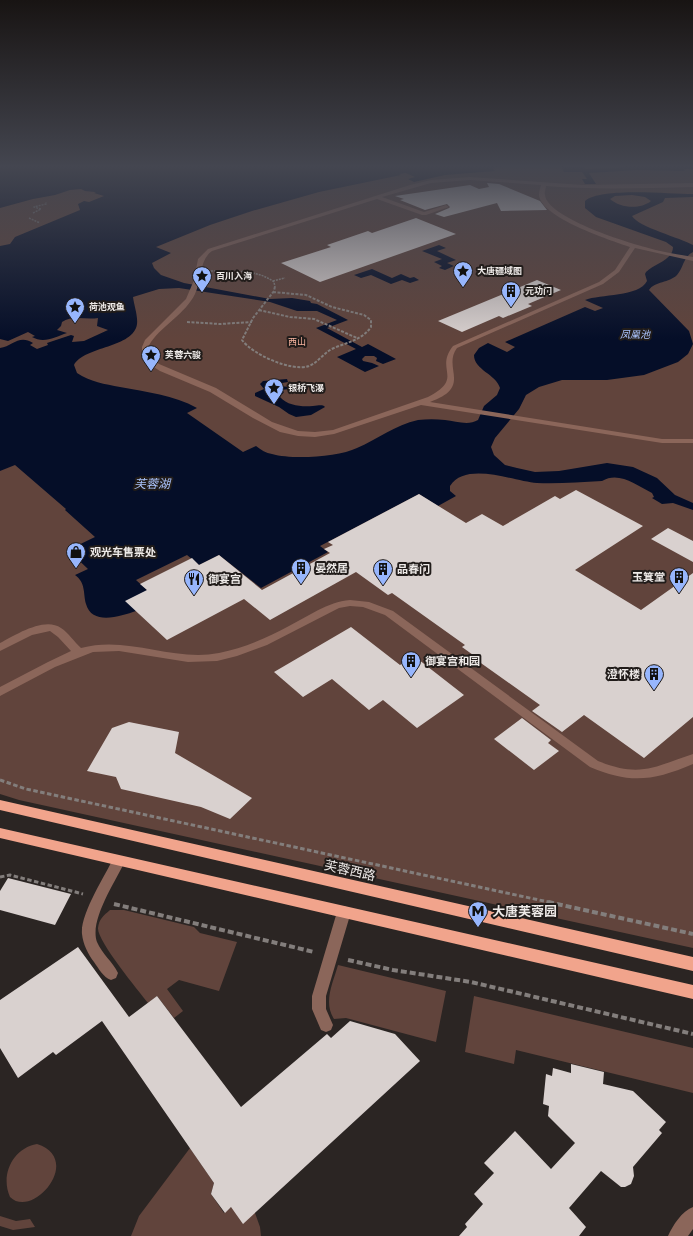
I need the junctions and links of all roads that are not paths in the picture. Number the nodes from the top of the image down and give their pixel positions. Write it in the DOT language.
graph roads {
  1 [pos="292,224"];
  2 [pos="576,224"];
  3 [pos="633,246"];
  4 [pos="693,258"];
  5 [pos="421,402"];
  6 [pos="693,441"];
  7 [pos="682,442"];
  8 [pos="693,447"];
  9 [pos="0,647"];
  10 [pos="78,652"];
  11 [pos="0,692"];
  12 [pos="693,759"];
  13 [pos="0,805"];
  14 [pos="0,834"];
  15 [pos="119,861"];
  16 [pos="344,912"];
  17 [pos="693,964"];
  18 [pos="111,973"];
  19 [pos="693,992"];
  20 [pos="326,1025"];
  21 [pos="693,1215"];
  22 [pos="677,1236"];
  1 -- 5 [label="street"];
  2 -- 3 [label="street"];
  3 -- 4 [label="street"];
  3 -- 5 [label="street"];
  5 -- 7 [label="street"];
  6 -- 7 [label="street"];
  7 -- 8 [label="street"];
  9 -- 10 [label="street"];
  10 -- 11 [label="street"];
  10 -- 12 [label="street"];
  13 -- 17 [label="main road, 芙蓉西路"];
  14 -- 15 [label="main road"];
  15 -- 16 [label="main road"];
  15 -- 18 [label="street"];
  16 -- 19 [label="main road"];
  16 -- 20 [label="street"];
  21 -- 22 [label="street"];
}
